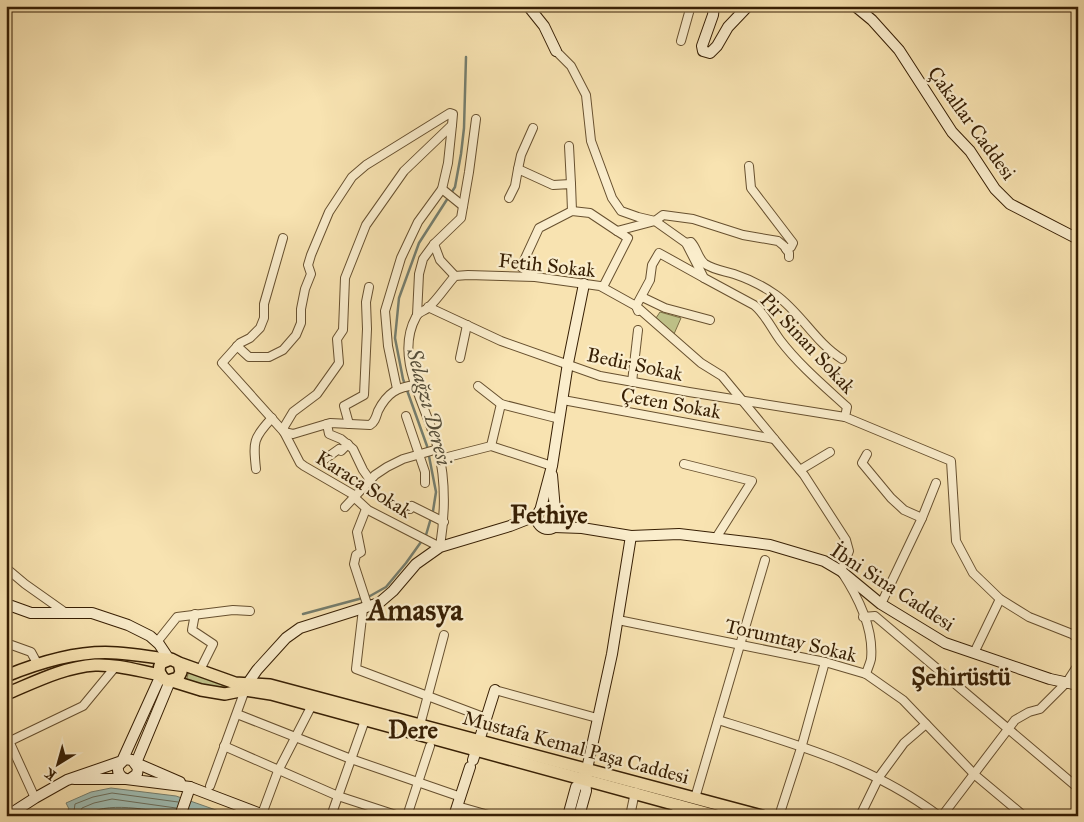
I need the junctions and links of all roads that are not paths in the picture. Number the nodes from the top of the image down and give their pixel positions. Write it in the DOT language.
graph roads {
  1 [pos="528,6"];
  2 [pos="687,6"];
  3 [pos="714,6"];
  4 [pos="748,6"];
  5 [pos="855,6"];
  6 [pos="1070,6"];
  7 [pos="1078,10"];
  8 [pos="681,41"];
  9 [pos="556,51"];
  10 [pos="476,119"];
  11 [pos="452,126"];
  12 [pos="533,128"];
  13 [pos="569,146"];
  14 [pos="749,166"];
  15 [pos="518,169"];
  16 [pos="571,184"];
  17 [pos="442,189"];
  18 [pos="509,198"];
  19 [pos="463,206"];
  20 [pos="572,211"];
  21 [pos="655,221"];
  22 [pos="617,231"];
  23 [pos="283,238"];
  24 [pos="1078,239"];
  25 [pos="686,243"];
  26 [pos="434,244"];
  27 [pos="455,276"];
  28 [pos="535,277"];
  29 [pos="704,278"];
  30 [pos="584,284"];
  31 [pos="369,287"];
  32 [pos="603,287"];
  33 [pos="642,298"];
  34 [pos="636,306"];
  35 [pos="428,307"];
  36 [pos="416,315"];
  37 [pos="640,315"];
  38 [pos="710,320"];
  39 [pos="466,325"];
  40 [pos="638,330"];
  41 [pos="237,346"];
  42 [pos="460,358"];
  43 [pos="842,360"];
  44 [pos="568,366"];
  45 [pos="632,382"];
  46 [pos="414,385"];
  47 [pos="478,386"];
  48 [pos="399,388"];
  49 [pos="563,400"];
  50 [pos="742,400"];
  51 [pos="501,404"];
  52 [pos="406,416"];
  53 [pos="845,417"];
  54 [pos="272,418"];
  55 [pos="560,419"];
  56 [pos="326,424"];
  57 [pos="349,424"];
  58 [pos="284,432"];
  59 [pos="774,439"];
  60 [pos="348,444"];
  61 [pos="491,446"];
  62 [pos="436,449"];
  63 [pos="830,452"];
  64 [pos="420,454"];
  65 [pos="867,454"];
  66 [pos="326,459"];
  67 [pos="440,459"];
  68 [pos="684,464"];
  69 [pos="552,466"];
  70 [pos="256,469"];
  71 [pos="800,470"];
  72 [pos="370,480"];
  73 [pos="424,483"];
  74 [pos="936,483"];
  75 [pos="354,498"];
  76 [pos="345,507"];
  77 [pos="366,509"];
  78 [pos="410,510"];
  79 [pos="557,513"];
  80 [pos="539,517"];
  81 [pos="922,518"];
  82 [pos="444,522"];
  83 [pos="554,527"];
  84 [pos="582,528"];
  85 [pos="631,536"];
  86 [pos="716,538"];
  87 [pos="440,548"];
  88 [pos="765,560"];
  89 [pos="6,568"];
  90 [pos="841,571"];
  91 [pos="1000,599"];
  92 [pos="365,603"];
  93 [pos="6,604"];
  94 [pos="881,604"];
  95 [pos="250,611"];
  96 [pos="66,614"];
  97 [pos="195,614"];
  98 [pos="863,617"];
  99 [pos="618,620"];
  100 [pos="444,635"];
  101 [pos="1078,639"];
  102 [pos="157,642"];
  103 [pos="6,643"];
  104 [pos="740,645"];
  105 [pos="974,653"];
  106 [pos="172,660"];
  107 [pos="825,662"];
  108 [pos="37,663"];
  109 [pos="1078,665"];
  110 [pos="116,666"];
  111 [pos="202,666"];
  112 [pos="866,674"];
  113 [pos="6,676"];
  114 [pos="167,679"];
  115 [pos="1067,682"];
  116 [pos="1078,685"];
  117 [pos="246,687"];
  118 [pos="495,690"];
  119 [pos="6,694"];
  120 [pos="427,696"];
  121 [pos="312,705"];
  122 [pos="236,714"];
  123 [pos="486,718"];
  124 [pos="598,718"];
  125 [pos="365,720"];
  126 [pos="718,720"];
  127 [pos="926,724"];
  128 [pos="420,725"];
  129 [pos="1009,729"];
  130 [pos="295,737"];
  131 [pos="8,742"];
  132 [pos="802,745"];
  133 [pos="224,746"];
  134 [pos="430,746"];
  135 [pos="474,754"];
  136 [pos="351,759"];
  137 [pos="122,761"];
  138 [pos="136,763"];
  139 [pos="278,771"];
  140 [pos="973,773"];
  141 [pos="586,774"];
  142 [pos="879,777"];
  143 [pos="128,779"];
  144 [pos="68,780"];
  145 [pos="418,782"];
  146 [pos="210,786"];
  147 [pos="190,787"];
  148 [pos="1077,787"];
  149 [pos="636,792"];
  150 [pos="338,796"];
  151 [pos="34,798"];
  152 [pos="695,798"];
  153 [pos="678,804"];
  154 [pos="457,806"];
  155 [pos="264,815"];
  156 [pos="7,816"];
  157 [pos="180,816"];
  158 [pos="332,816"];
  159 [pos="399,816"];
  160 [pos="407,816"];
  161 [pos="492,816"];
  162 [pos="568,816"];
  163 [pos="580,816"];
  164 [pos="630,816"];
  165 [pos="675,816"];
  166 [pos="717,816"];
  167 [pos="762,816"];
  168 [pos="778,816"];
  169 [pos="860,816"];
  170 [pos="941,816"];
  171 [pos="1024,816"];
  1 -- 9 [label="street"];
  2 -- 8 [label="street"];
  3 -- 4 [label="street"];
  5 -- 24 [label="street, Çakallar Caddesi"];
  6 -- 7 [label="street"];
  9 -- 21 [label="street"];
  10 -- 19 [label="street"];
  11 -- 17 [label="street"];
  11 -- 41 [label="street"];
  11 -- 58 [label="street"];
  12 -- 15 [label="street"];
  13 -- 16 [label="street"];
  14 -- 21 [label="street"];
  15 -- 16 [label="street"];
  15 -- 18 [label="street"];
  16 -- 20 [label="street"];
  17 -- 19 [label="street"];
  17 -- 48 [label="street"];
  19 -- 26 [label="street"];
  20 -- 22 [label="street"];
  20 -- 28 [label="street"];
  21 -- 22 [label="street"];
  21 -- 25 [label="street"];
  22 -- 32 [label="street"];
  23 -- 41 [label="street, Karaca Sokak"];
  25 -- 29 [label="street"];
  25 -- 43 [label="street"];
  26 -- 27 [label="street"];
  26 -- 36 [label="street"];
  27 -- 28 [label="street, Fetih Sokak"];
  27 -- 35 [label="street"];
  28 -- 30 [label="street, Fetih Sokak"];
  29 -- 33 [label="street"];
  29 -- 53 [label="street, Pir Sinan Sokak"];
  30 -- 32 [label="street, Fetih Sokak"];
  30 -- 44 [label="street"];
  31 -- 57 [label="street"];
  32 -- 34 [label="street, Fetih Sokak"];
  33 -- 34 [label="street"];
  33 -- 38 [label="street"];
  34 -- 37 [label="street"];
  34 -- 50 [label="street, Fetih Sokak"];
  35 -- 36 [label="street"];
  35 -- 39 [label="street, Bedir Sokak"];
  36 -- 46 [label="street"];
  39 -- 42 [label="street"];
  39 -- 44 [label="street, Bedir Sokak"];
  40 -- 45 [label="street"];
  41 -- 54 [label="street, Karaca Sokak"];
  44 -- 45 [label="street, Bedir Sokak"];
  44 -- 49 [label="street"];
  45 -- 50 [label="street, Bedir Sokak"];
  46 -- 48 [label="street"];
  46 -- 62 [label="street"];
  47 -- 51 [label="street"];
  48 -- 57 [label="street"];
  49 -- 55 [label="street"];
  49 -- 59 [label="street, Çeten Sokak"];
  50 -- 53 [label="street, Bedir Sokak"];
  50 -- 59 [label="street, Fetih Sokak"];
  51 -- 55 [label="street"];
  51 -- 61 [label="street"];
  52 -- 64 [label="street"];
  53 -- 91 [label="street, Pir Sinan Sokak"];
  54 -- 58 [label="street, Karaca Sokak"];
  54 -- 70 [label="street"];
  55 -- 69 [label="street"];
  56 -- 57 [label="street"];
  56 -- 58 [label="street"];
  56 -- 60 [label="street"];
  58 -- 75 [label="street, Karaca Sokak"];
  59 -- 71 [label="street, Fetih Sokak"];
  60 -- 66 [label="street"];
  60 -- 72 [label="street"];
  61 -- 67 [label="street"];
  61 -- 69 [label="street"];
  62 -- 64 [label="street"];
  62 -- 67 [label="street"];
  63 -- 71 [label="street"];
  64 -- 72 [label="street"];
  64 -- 73 [label="street"];
  65 -- 81 [label="street"];
  67 -- 82 [label="street"];
  68 -- 86 [label="street"];
  69 -- 79 [label="street"];
  69 -- 80 [label="street"];
  71 -- 90 [label="street, Fetih Sokak"];
  72 -- 75 [label="street"];
  74 -- 81 [label="street"];
  75 -- 76 [label="street"];
  75 -- 77 [label="street, Karaca Sokak"];
  77 -- 87 [label="street, Karaca Sokak"];
  77 -- 92 [label="street"];
  78 -- 82 [label="street"];
  79 -- 80 [label="street"];
  79 -- 83 [label="street"];
  79 -- 84 [label="street"];
  80 -- 83 [label="street"];
  80 -- 87 [label="street"];
  81 -- 94 [label="street"];
  82 -- 87 [label="street"];
  83 -- 84 [label="street"];
  84 -- 85 [label="street, İbni Sina Caddesi"];
  85 -- 86 [label="street, İbni Sina Caddesi"];
  85 -- 99 [label="street"];
  86 -- 90 [label="street, İbni Sina Caddesi"];
  87 -- 92 [label="street"];
  88 -- 104 [label="street"];
  89 -- 96 [label="street"];
  90 -- 94 [label="street, İbni Sina Caddesi"];
  90 -- 98 [label="street"];
  91 -- 101 [label="street, Pir Sinan Sokak"];
  91 -- 105 [label="street"];
  92 -- 117 [label="street"];
  92 -- 120 [label="street"];
  93 -- 96 [label="street"];
  94 -- 105 [label="street, İbni Sina Caddesi"];
  95 -- 97 [label="street"];
  96 -- 102 [label="street"];
  97 -- 102 [label="street"];
  97 -- 111 [label="street"];
  98 -- 112 [label="street"];
  98 -- 129 [label="street"];
  99 -- 104 [label="street, Torumtay Sokak"];
  99 -- 124 [label="street"];
  100 -- 120 [label="street"];
  102 -- 106 [label="street"];
  103 -- 108 [label="street"];
  104 -- 107 [label="street, Torumtay Sokak"];
  104 -- 126 [label="street"];
  105 -- 115 [label="street, İbni Sina Caddesi"];
  106 -- 108 [label="main road, Mustafa Kemal Paşa Caddesi"];
  106 -- 111 [label="main road, Mustafa Kemal Paşa Caddesi"];
  106 -- 114 [label="main road"];
  106 -- 114 [label="main road"];
  107 -- 112 [label="street, Torumtay Sokak"];
  107 -- 132 [label="street"];
  108 -- 113 [label="main road, Mustafa Kemal Paşa Caddesi"];
  109 -- 115 [label="street"];
  110 -- 114 [label="main road, Mustafa Kemal Paşa Caddesi"];
  110 -- 119 [label="main road, Mustafa Kemal Paşa Caddesi"];
  110 -- 131 [label="street"];
  111 -- 117 [label="main road, Mustafa Kemal Paşa Caddesi"];
  112 -- 127 [label="street, Torumtay Sokak"];
  114 -- 117 [label="main road, Mustafa Kemal Paşa Caddesi"];
  114 -- 137 [label="street"];
  114 -- 138 [label="street"];
  115 -- 116 [label="street, İbni Sina Caddesi"];
  115 -- 129 [label="street"];
  117 -- 121 [label="main road, Mustafa Kemal Paşa Caddesi"];
  117 -- 122 [label="street"];
  117 -- 128 [label="main road, Mustafa Kemal Paşa Caddesi"];
  118 -- 123 [label="street"];
  118 -- 124 [label="street"];
  120 -- 123 [label="street"];
  120 -- 128 [label="street"];
  121 -- 125 [label="main road, Mustafa Kemal Paşa Caddesi"];
  121 -- 130 [label="street"];
  122 -- 130 [label="street"];
  122 -- 133 [label="street"];
  123 -- 135 [label="street"];
  124 -- 141 [label="street"];
  125 -- 135 [label="main road, Mustafa Kemal Paşa Caddesi"];
  125 -- 136 [label="street"];
  126 -- 132 [label="street"];
  126 -- 152 [label="street"];
  127 -- 140 [label="street, Torumtay Sokak"];
  127 -- 142 [label="street"];
  128 -- 135 [label="main road, Mustafa Kemal Paşa Caddesi"];
  129 -- 140 [label="street"];
  129 -- 148 [label="street"];
  130 -- 136 [label="street"];
  130 -- 139 [label="street"];
  131 -- 151 [label="street"];
  132 -- 142 [label="street"];
  132 -- 168 [label="street"];
  133 -- 139 [label="street"];
  133 -- 146 [label="street"];
  134 -- 145 [label="street"];
  135 -- 141 [label="main road, Mustafa Kemal Paşa Caddesi"];
  135 -- 154 [label="street"];
  136 -- 145 [label="street"];
  136 -- 150 [label="street"];
  137 -- 138 [label="street"];
  137 -- 143 [label="street"];
  137 -- 144 [label="street"];
  138 -- 143 [label="street"];
  138 -- 147 [label="street"];
  139 -- 150 [label="street"];
  139 -- 155 [label="street"];
  140 -- 170 [label="street"];
  140 -- 171 [label="street, Torumtay Sokak"];
  141 -- 149 [label="main road, Mustafa Kemal Paşa Caddesi"];
  141 -- 152 [label="main road, Mustafa Kemal Paşa Caddesi"];
  141 -- 162 [label="street"];
  141 -- 163 [label="street"];
  142 -- 169 [label="street"];
  142 -- 170 [label="street"];
  143 -- 144 [label="street"];
  143 -- 147 [label="street"];
  144 -- 151 [label="street"];
  145 -- 154 [label="street"];
  145 -- 160 [label="street"];
  147 -- 155 [label="street"];
  147 -- 157 [label="street"];
  149 -- 153 [label="main road, Mustafa Kemal Paşa Caddesi"];
  149 -- 164 [label="street"];
  150 -- 158 [label="street"];
  150 -- 159 [label="street"];
  151 -- 156 [label="street"];
  152 -- 167 [label="main road, Mustafa Kemal Paşa Caddesi"];
  153 -- 165 [label="street"];
  153 -- 166 [label="main road, Mustafa Kemal Paşa Caddesi"];
  154 -- 161 [label="street"];
}
